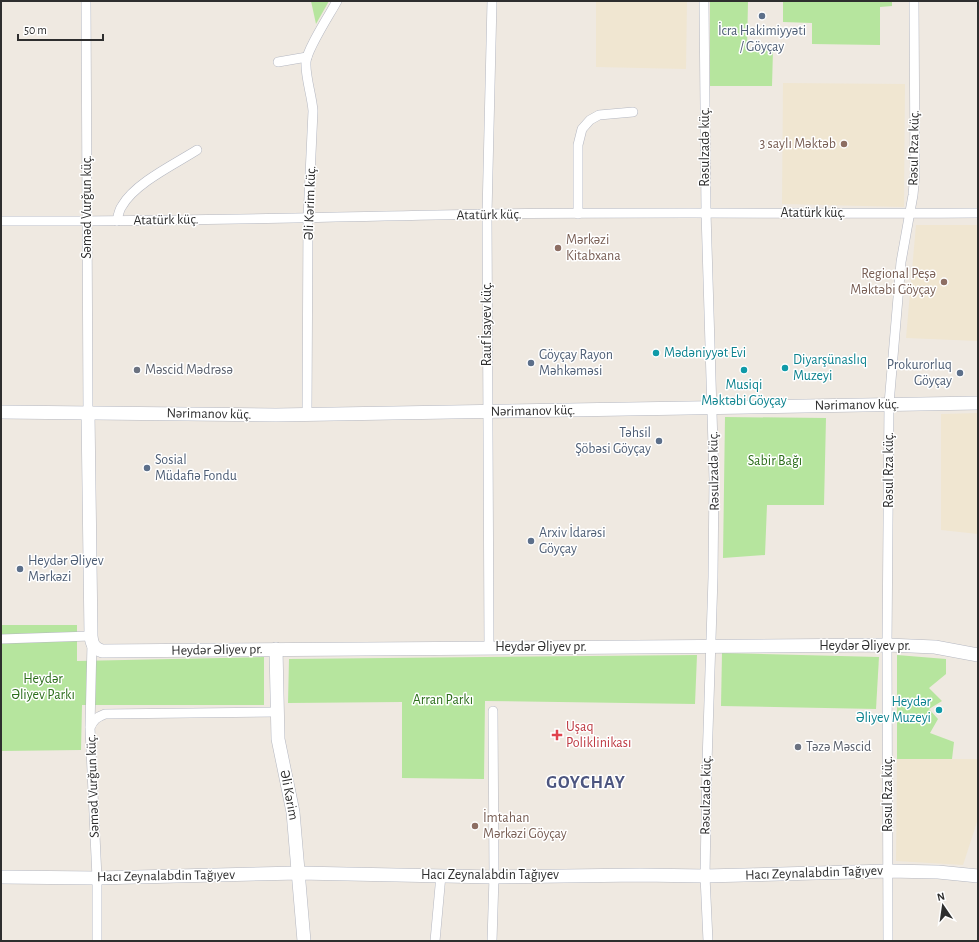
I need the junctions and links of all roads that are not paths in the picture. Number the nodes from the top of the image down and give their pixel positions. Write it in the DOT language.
graph roads {
  1 [pos="86,1"];
  2 [pos="337,1"];
  3 [pos="492,1"];
  4 [pos="704,1"];
  5 [pos="914,1"];
  6 [pos="306,57"];
  7 [pos="278,62"];
  8 [pos="633,112"];
  9 [pos="197,150"];
  10 [pos="706,212"];
  11 [pos="978,213"];
  12 [pos="487,214"];
  13 [pos="578,214"];
  14 [pos="910,214"];
  15 [pos="308,218"];
  16 [pos="1,221"];
  17 [pos="87,221"];
  18 [pos="116,221"];
  19 [pos="978,403"];
  20 [pos="889,404"];
  21 [pos="713,407"];
  22 [pos="1,412"];
  23 [pos="488,412"];
  24 [pos="88,413"];
  25 [pos="307,414"];
  26 [pos="1,639"];
  27 [pos="91,640"];
  28 [pos="887,645"];
  29 [pos="711,647"];
  30 [pos="488,648"];
  31 [pos="276,650"];
  32 [pos="978,655"];
  33 [pos="493,711"];
  34 [pos="277,712"];
  35 [pos="90,728"];
  36 [pos="888,871"];
  37 [pos="299,873"];
  38 [pos="441,876"];
  39 [pos="494,876"];
  40 [pos="705,876"];
  41 [pos="978,876"];
  42 [pos="1,877"];
  43 [pos="97,878"];
  44 [pos="97,941"];
  45 [pos="304,941"];
  46 [pos="435,941"];
  47 [pos="492,941"];
  48 [pos="708,941"];
  49 [pos="888,941"];
  1 -- 17 [label="street, Səməd Vurğun küç."];
  2 -- 6 [label="street"];
  3 -- 12 [label="street, Rauf İsayev küç."];
  4 -- 10 [label="street, Rəsulzadə küç."];
  5 -- 14 [label="street, Rəsul Rza küç."];
  6 -- 7 [label="street"];
  6 -- 15 [label="street, Əli Kərim küç."];
  8 -- 13 [label="street"];
  9 -- 18 [label="street"];
  10 -- 13 [label="street, Atatürk küç."];
  10 -- 14 [label="street, Atatürk küç."];
  10 -- 21 [label="street, Rəsulzadə küç."];
  11 -- 14 [label="street, Atatürk küç."];
  12 -- 13 [label="street, Atatürk küç."];
  12 -- 15 [label="street, Atatürk küç."];
  12 -- 23 [label="street, Rauf İsayev küç."];
  14 -- 20 [label="street, Rəsul Rza küç."];
  15 -- 18 [label="street, Atatürk küç."];
  15 -- 25 [label="street, Əli Kərim küç."];
  16 -- 17 [label="street, Atatürk küç."];
  17 -- 18 [label="street, Atatürk küç."];
  17 -- 24 [label="street, Səməd Vurğun küç."];
  19 -- 20 [label="street, Nərimanov küç."];
  20 -- 21 [label="street, Nərimanov küç."];
  20 -- 28 [label="street, Rəsul Rza küç."];
  21 -- 23 [label="street, Nərimanov küç."];
  21 -- 29 [label="street, Rəsulzadə küç."];
  22 -- 24 [label="street, Nərimanov küç."];
  23 -- 25 [label="street, Nərimanov küç."];
  23 -- 30 [label="street, Rauf İsayev küç."];
  24 -- 25 [label="street, Nərimanov küç."];
  24 -- 27 [label="street"];
  26 -- 27 [label="street"];
  27 -- 31 [label="street, Heydər Əliyev pr."];
  27 -- 35 [label="street"];
  28 -- 29 [label="street, Heydər Əliyev pr."];
  28 -- 32 [label="street, Heydər Əliyev pr."];
  28 -- 36 [label="street, Rəsul Rza küç."];
  29 -- 30 [label="street, Heydər Əliyev pr."];
  29 -- 40 [label="street, Rəsulzadə küç."];
  30 -- 31 [label="street, Heydər Əliyev pr."];
  31 -- 34 [label="street, Əli Kərim"];
  33 -- 39 [label="street"];
  34 -- 35 [label="street, Səməd Vurğun küç."];
  34 -- 37 [label="street, Əli Kərim"];
  35 -- 43 [label="street, Səməd Vurğun küç."];
  36 -- 40 [label="street, Hacı Zeynalabdin Tağıyev"];
  36 -- 41 [label="street, Hacı Zeynalabdin Tağıyev"];
  36 -- 49 [label="street, Rəsul Rza küç."];
  37 -- 38 [label="street, Hacı Zeynalabdin Tağıyev"];
  37 -- 43 [label="street, Hacı Zeynalabdin Tağıyev"];
  37 -- 45 [label="street, Əli Kərim"];
  38 -- 39 [label="street, Hacı Zeynalabdin Tağıyev"];
  38 -- 46 [label="street"];
  39 -- 40 [label="street, Hacı Zeynalabdin Tağıyev"];
  39 -- 47 [label="street"];
  40 -- 48 [label="street, Rəsulzadə küç."];
  42 -- 43 [label="street, Hacı Zeynalabdin Tağıyev"];
  43 -- 44 [label="street, Səməd Vurğun küç."];
}
